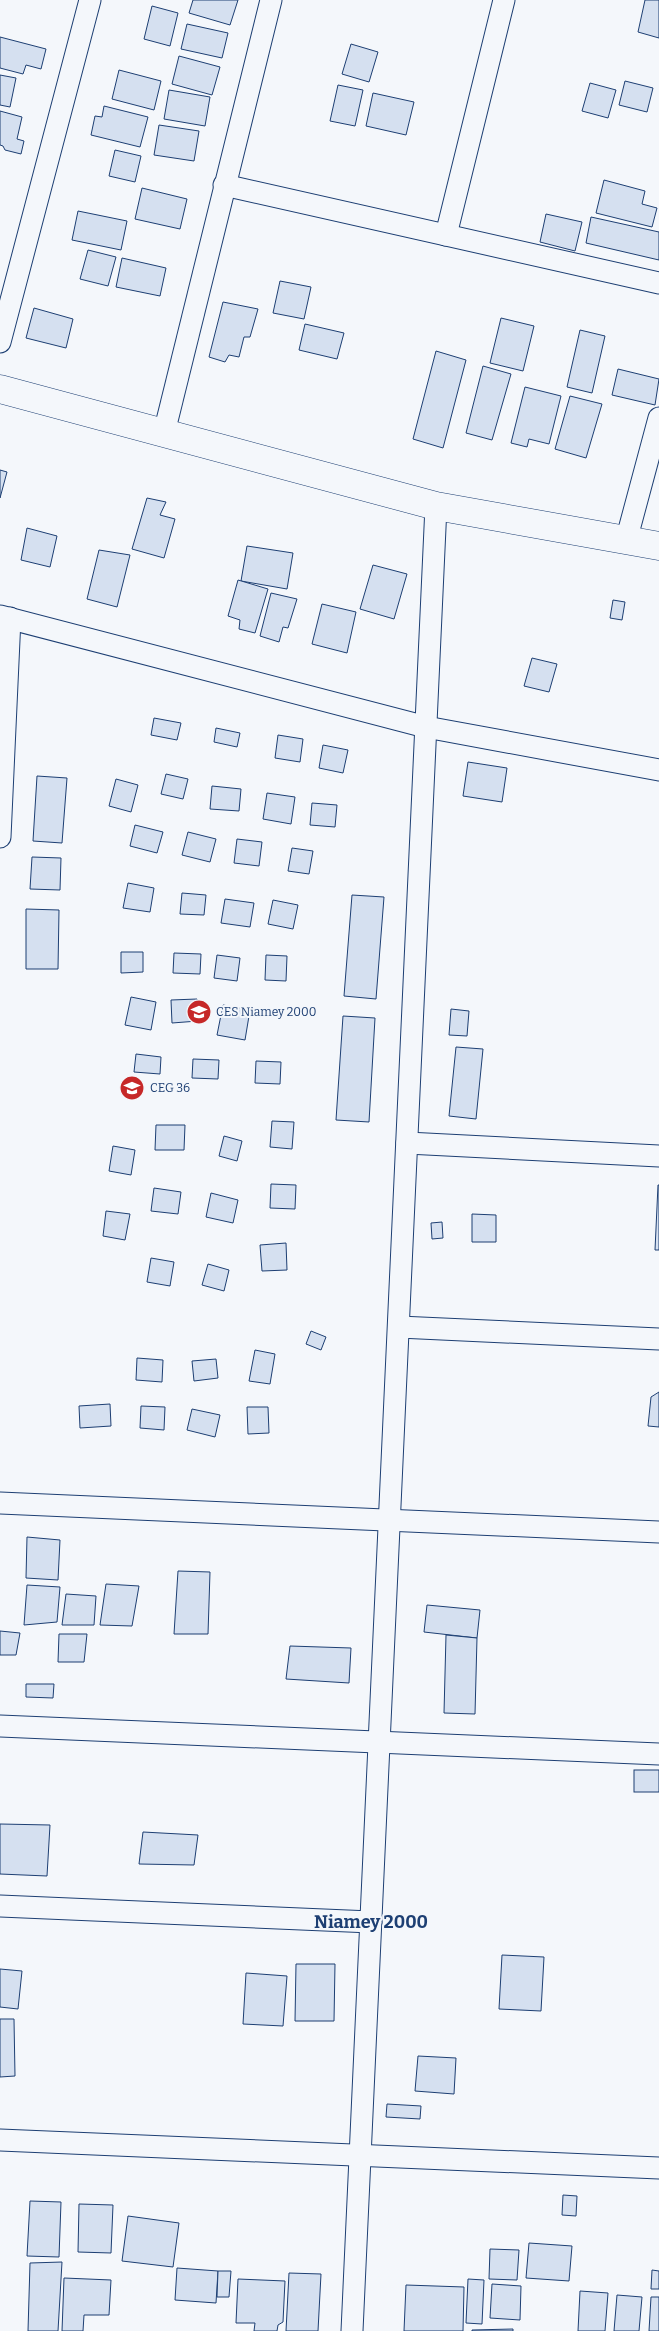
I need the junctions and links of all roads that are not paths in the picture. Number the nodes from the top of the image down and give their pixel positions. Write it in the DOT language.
graph roads {
  1 [pos="90,0"];
  2 [pos="272,0"];
  3 [pos="504,0"];
  4 [pos="224,185"];
  5 [pos="446,235"];
  6 [pos="659,283"];
  7 [pos="0,342"];
  8 [pos="0,389"];
  9 [pos="659,418"];
  10 [pos="164,433"];
  11 [pos="436,506"];
  12 [pos="626,541"];
  13 [pos="659,546"];
  14 [pos="5,617"];
  15 [pos="426,727"];
  16 [pos="659,770"];
  17 [pos="0,837"];
  18 [pos="407,1143"];
  19 [pos="659,1156"];
  20 [pos="398,1327"];
  21 [pos="659,1338"];
  22 [pos="0,1503"];
  23 [pos="390,1520"];
  24 [pos="659,1532"];
  25 [pos="0,1726"];
  26 [pos="379,1742"];
  27 [pos="659,1754"];
  28 [pos="0,1906"];
  29 [pos="371,1922"];
  30 [pos="0,2140"];
  31 [pos="360,2155"];
  32 [pos="659,2168"];
  33 [pos="352,2331"];
  1 -- 7 [label="street"];
  2 -- 4 [label="street"];
  3 -- 5 [label="street"];
  4 -- 5 [label="street"];
  4 -- 10 [label="street"];
  5 -- 6 [label="street"];
  8 -- 10 [label="street"];
  9 -- 12 [label="street"];
  10 -- 11 [label="street"];
  11 -- 12 [label="street"];
  11 -- 15 [label="street"];
  12 -- 13 [label="street"];
  14 -- 15 [label="street"];
  14 -- 17 [label="street"];
  15 -- 16 [label="street"];
  15 -- 18 [label="street"];
  18 -- 19 [label="street"];
  18 -- 20 [label="street"];
  20 -- 21 [label="street"];
  20 -- 23 [label="street"];
  22 -- 23 [label="street"];
  23 -- 24 [label="street"];
  23 -- 26 [label="street"];
  25 -- 26 [label="street"];
  26 -- 27 [label="street"];
  26 -- 29 [label="street"];
  28 -- 29 [label="street"];
  29 -- 31 [label="street"];
  30 -- 31 [label="street"];
  31 -- 32 [label="street"];
  31 -- 33 [label="street"];
}
